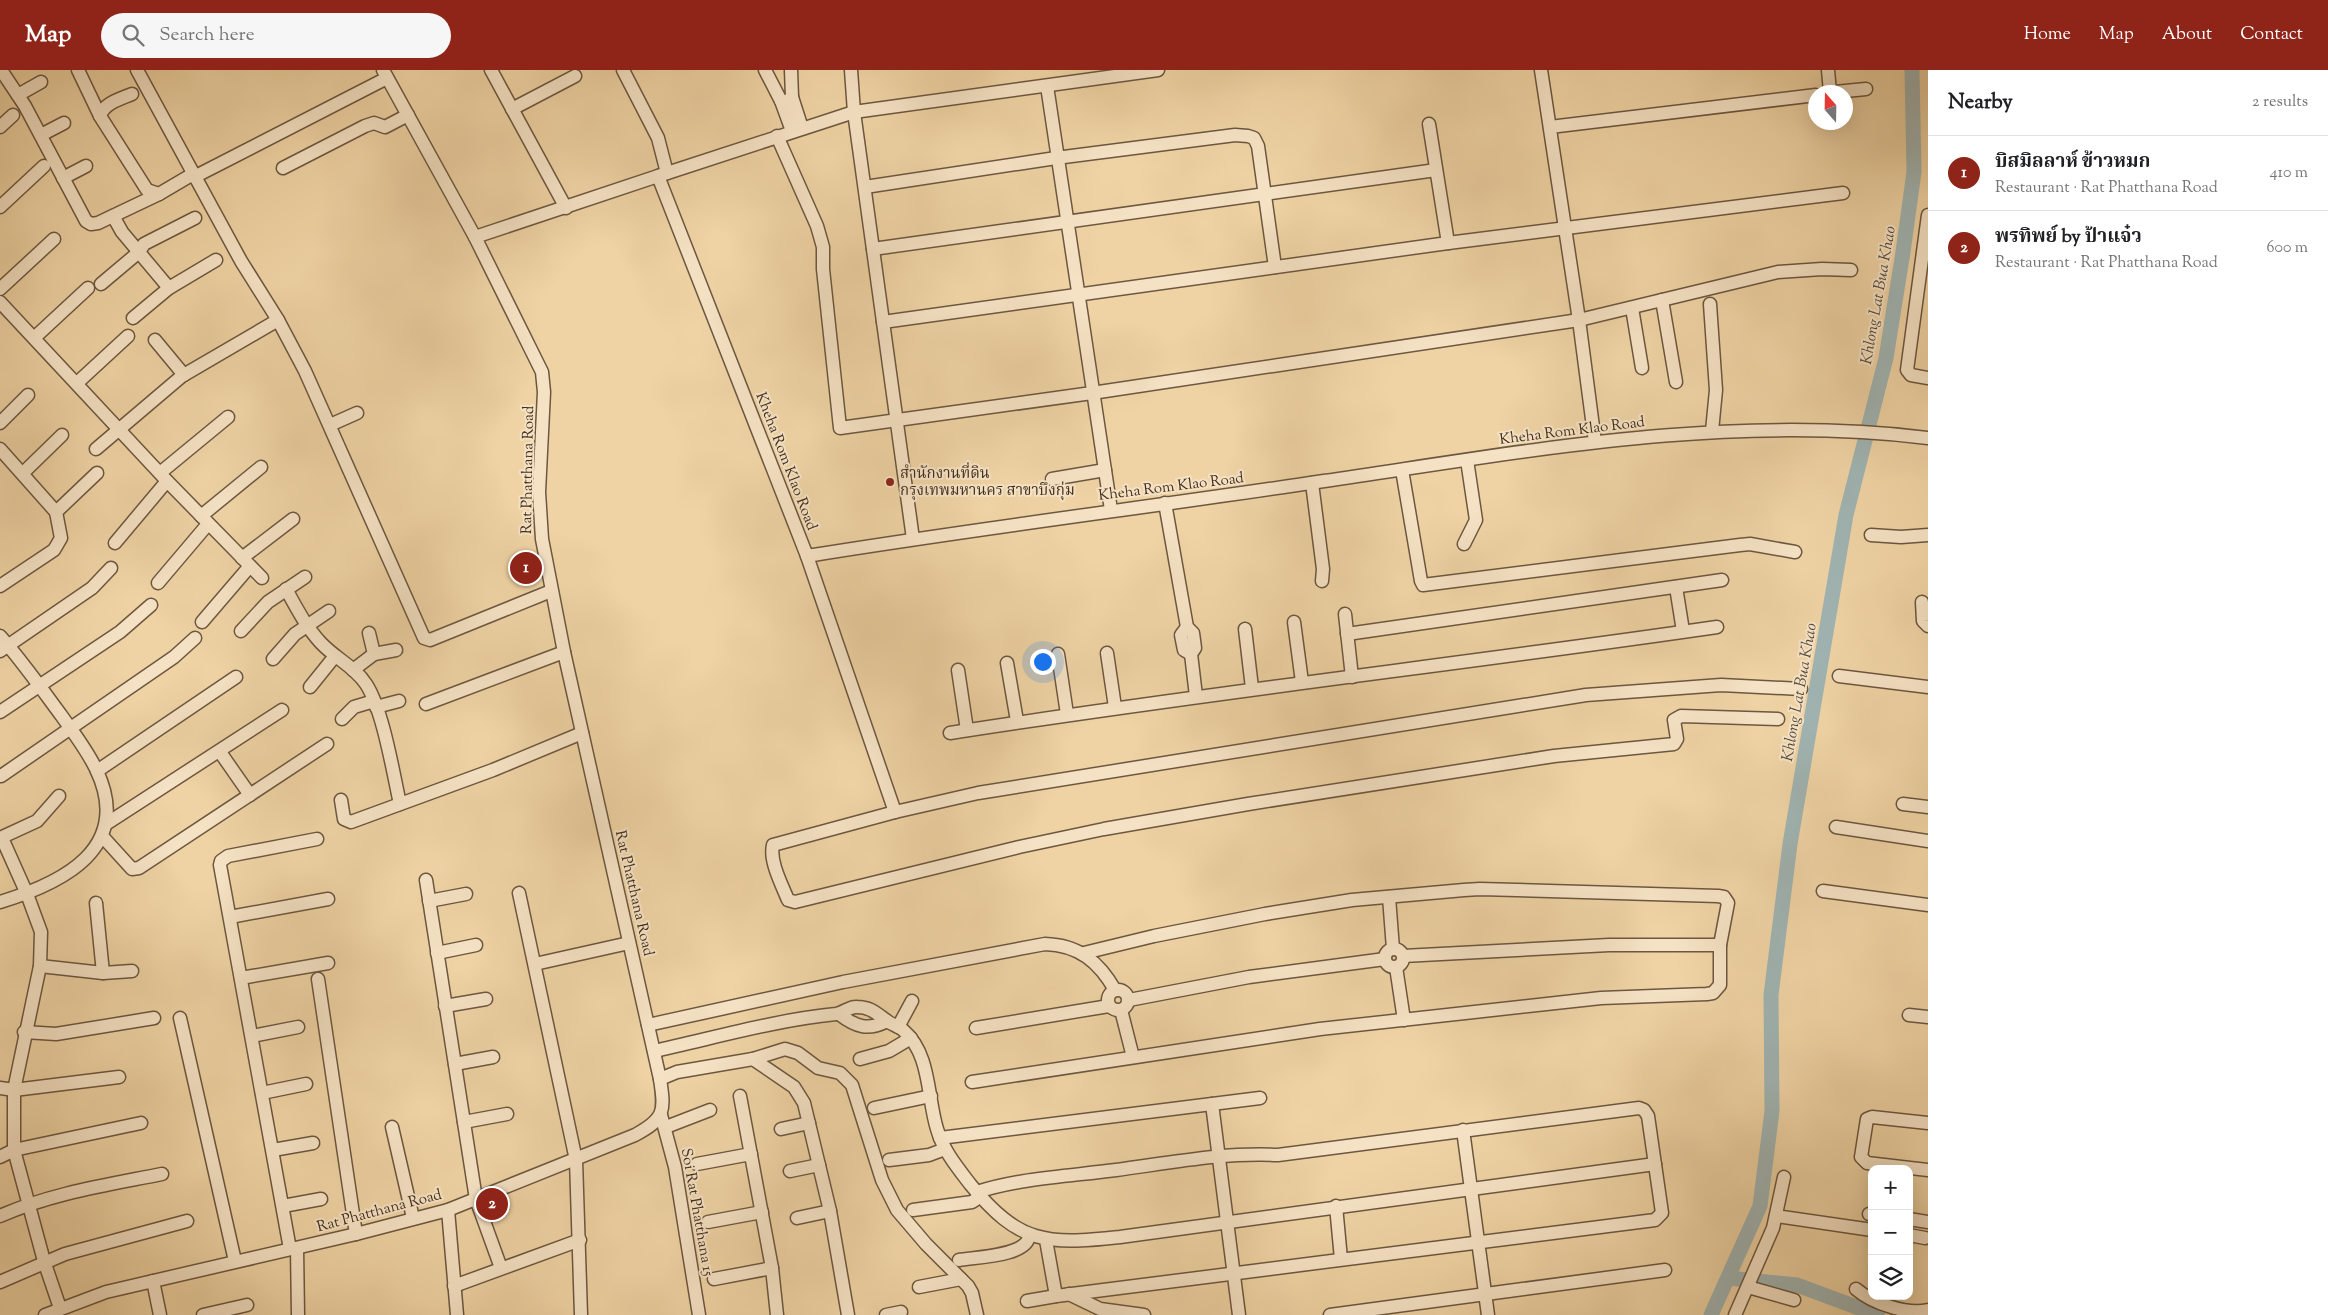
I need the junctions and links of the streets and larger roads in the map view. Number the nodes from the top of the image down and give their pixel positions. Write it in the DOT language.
graph roads {
  1 [pos="1,70"];
  2 [pos="78,70"];
  3 [pos="137,70"];
  4 [pos="492,70"];
  5 [pos="623,70"];
  6 [pos="765,70"];
  7 [pos="791,70"];
  8 [pos="851,70"];
  9 [pos="1158,70"];
  10 [pos="1541,70"];
  11 [pos="1828,70"];
  12 [pos="385,74"];
  13 [pos="575,76"];
  14 [pos="41,82"];
  15 [pos="1829,85"];
  16 [pos="1047,86"];
  17 [pos="1866,89"];
  18 [pos="1853,90"];
  19 [pos="132,94"];
  20 [pos="18,95"];
  21 [pos="1808,96"];
  22 [pos="787,99"];
  23 [pos="512,109"];
  24 [pos="854,112"];
  25 [pos="13,115"];
  26 [pos="408,115"];
  27 [pos="100,116"];
  28 [pos="64,123"];
  29 [pos="1429,124"];
  30 [pos="0,127"];
  31 [pos="1550,127"];
  32 [pos="797,130"];
  33 [pos="41,135"];
  34 [pos="777,136"];
  35 [pos="1056,158"];
  36 [pos="44,166"];
  37 [pos="86,166"];
  38 [pos="283,168"];
  39 [pos="1436,170"];
  40 [pos="662,175"];
  41 [pos="194,176"];
  42 [pos="64,178"];
  43 [pos="865,188"];
  44 [pos="1843,193"];
  45 [pos="159,194"];
  46 [pos="1265,195"];
  47 [pos="0,207"];
  48 [pos="566,208"];
  49 [pos="1928,215"];
  50 [pos="113,216"];
  51 [pos="195,218"];
  52 [pos="1066,222"];
  53 [pos="1565,228"];
  54 [pos="1927,232"];
  55 [pos="475,237"];
  56 [pos="54,239"];
  57 [pos="1448,243"];
  58 [pos="873,249"];
  59 [pos="139,252"];
  60 [pos="216,260"];
  61 [pos="1275,267"];
  62 [pos="1851,270"];
  63 [pos="101,284"];
  64 [pos="88,288"];
  65 [pos="169,288"];
  66 [pos="0,289"];
  67 [pos="1077,295"];
  68 [pos="1662,300"];
  69 [pos="0,302"];
  70 [pos="1710,304"];
  71 [pos="1632,308"];
  72 [pos="133,318"];
  73 [pos="278,320"];
  74 [pos="1579,320"];
  75 [pos="883,322"];
  76 [pos="128,336"];
  77 [pos="34,338"];
  78 [pos="156,340"];
  79 [pos="1642,368"];
  80 [pos="184,375"];
  81 [pos="1928,378"];
  82 [pos="1676,382"];
  83 [pos="78,383"];
  84 [pos="1092,393"];
  85 [pos="28,395"];
  86 [pos="357,413"];
  87 [pos="228,417"];
  88 [pos="896,421"];
  89 [pos="0,423"];
  90 [pos="330,425"];
  91 [pos="118,428"];
  92 [pos="1712,431"];
  93 [pos="62,435"];
  94 [pos="1928,438"];
  95 [pos="1595,442"];
  96 [pos="96,449"];
  97 [pos="0,450"];
  98 [pos="1467,460"];
  99 [pos="260,467"];
  100 [pos="1104,470"];
  101 [pos="1402,470"];
  102 [pos="23,473"];
  103 [pos="97,473"];
  104 [pos="163,477"];
  105 [pos="1052,478"];
  106 [pos="1312,483"];
  107 [pos="1165,503"];
  108 [pos="1111,510"];
  109 [pos="56,512"];
  110 [pos="293,518"];
  111 [pos="205,520"];
  112 [pos="1871,535"];
  113 [pos="1928,535"];
  114 [pos="913,539"];
  115 [pos="115,543"];
  116 [pos="1464,544"];
  117 [pos="1795,552"];
  118 [pos="807,556"];
  119 [pos="246,562"];
  120 [pos="111,568"];
  121 [pos="305,577"];
  122 [pos="262,578"];
  123 [pos="1722,580"];
  124 [pos="1322,581"];
  125 [pos="158,583"];
  126 [pos="0,586"];
  127 [pos="1676,587"];
  128 [pos="286,589"];
  129 [pos="551,591"];
  130 [pos="1922,602"];
  131 [pos="151,605"];
  132 [pos="329,611"];
  133 [pos="1345,614"];
  134 [pos="202,622"];
  135 [pos="1294,622"];
  136 [pos="307,625"];
  137 [pos="1928,626"];
  138 [pos="1717,627"];
  139 [pos="1245,629"];
  140 [pos="242,631"];
  141 [pos="1684,632"];
  142 [pos="369,633"];
  143 [pos="1348,634"];
  144 [pos="195,638"];
  145 [pos="3,644"];
  146 [pos="396,650"];
  147 [pos="564,652"];
  148 [pos="1107,653"];
  149 [pos="374,654"];
  150 [pos="1058,654"];
  151 [pos="334,656"];
  152 [pos="273,659"];
  153 [pos="1007,663"];
  154 [pos="353,670"];
  155 [pos="958,670"];
  156 [pos="1839,676"];
  157 [pos="236,677"];
  158 [pos="1352,677"];
  159 [pos="1302,682"];
  160 [pos="40,686"];
  161 [pos="310,687"];
  162 [pos="1928,687"];
  163 [pos="1252,688"];
  164 [pos="1801,689"];
  165 [pos="1196,696"];
  166 [pos="399,701"];
  167 [pos="375,704"];
  168 [pos="426,704"];
  169 [pos="1115,707"];
  170 [pos="282,710"];
  171 [pos="0,712"];
  172 [pos="1066,714"];
  173 [pos="342,719"];
  174 [pos="1778,719"];
  175 [pos="1017,721"];
  176 [pos="70,728"];
  177 [pos="968,730"];
  178 [pos="582,733"];
  179 [pos="950,733"];
  180 [pos="327,744"];
  181 [pos="220,752"];
  182 [pos="97,771"];
  183 [pos="1,776"];
  184 [pos="250,795"];
  185 [pos="59,796"];
  186 [pos="341,800"];
  187 [pos="400,804"];
  188 [pos="1903,804"];
  189 [pos="1928,807"];
  190 [pos="895,812"];
  191 [pos="1836,827"];
  192 [pos="104,830"];
  193 [pos="1,838"];
  194 [pos="317,839"];
  195 [pos="1928,841"];
  196 [pos="426,880"];
  197 [pos="1823,892"];
  198 [pos="519,893"];
  199 [pos="28,894"];
  200 [pos="466,894"];
  201 [pos="1389,897"];
  202 [pos="328,899"];
  203 [pos="429,901"];
  204 [pos="0,902"];
  205 [pos="96,903"];
  206 [pos="1928,905"];
  207 [pos="230,917"];
  208 [pos="630,943"];
  209 [pos="476,945"];
  210 [pos="1720,945"];
  211 [pos="437,953"];
  212 [pos="1084,953"];
  213 [pos="1395,958"];
  214 [pos="328,963"];
  215 [pos="535,964"];
  216 [pos="40,966"];
  217 [pos="132,971"];
  218 [pos="103,973"];
  219 [pos="241,978"];
  220 [pos="318,979"];
  221 [pos="486,998"];
  222 [pos="912,1001"];
  223 [pos="1120,1005"];
  224 [pos="446,1006"];
  225 [pos="839,1014"];
  226 [pos="1909,1015"];
  227 [pos="1928,1017"];
  228 [pos="154,1018"];
  229 [pos="180,1018"];
  230 [pos="1404,1020"];
  231 [pos="648,1024"];
  232 [pos="893,1024"];
  233 [pos="298,1027"];
  234 [pos="976,1028"];
  235 [pos="26,1032"];
  236 [pos="252,1036"];
  237 [pos="911,1038"];
  238 [pos="654,1051"];
  239 [pos="493,1057"];
  240 [pos="1133,1057"];
  241 [pos="753,1059"];
  242 [pos="860,1059"];
  243 [pos="454,1064"];
  244 [pos="120,1077"];
  245 [pos="660,1079"];
  246 [pos="972,1082"];
  247 [pos="306,1084"];
  248 [pos="0,1088"];
  249 [pos="14,1090"];
  250 [pos="262,1093"];
  251 [pos="740,1096"];
  252 [pos="931,1096"];
  253 [pos="1260,1098"];
  254 [pos="1212,1104"];
  255 [pos="874,1108"];
  256 [pos="710,1110"];
  257 [pos="507,1114"];
  258 [pos="661,1115"];
  259 [pos="464,1122"];
  260 [pos="141,1123"];
  261 [pos="809,1123"];
  262 [pos="1928,1123"];
  263 [pos="392,1127"];
  264 [pos="666,1127"];
  265 [pos="781,1129"];
  266 [pos="1462,1130"];
  267 [pos="313,1143"];
  268 [pos="942,1144"];
  269 [pos="14,1150"];
  270 [pos="272,1150"];
  271 [pos="751,1154"];
  272 [pos="0,1157"];
  273 [pos="1219,1157"];
  274 [pos="576,1160"];
  275 [pos="889,1160"];
  276 [pos="697,1164"];
  277 [pos="1655,1164"];
  278 [pos="820,1165"];
  279 [pos="1928,1170"];
  280 [pos="790,1171"];
  281 [pos="162,1174"];
  282 [pos="1784,1177"];
  283 [pos="1471,1188"];
  284 [pos="979,1194"];
  285 [pos="321,1199"];
  286 [pos="476,1200"];
  287 [pos="28,1204"];
  288 [pos="283,1206"];
  289 [pos="1336,1206"];
  290 [pos="448,1210"];
  291 [pos="830,1210"];
  292 [pos="913,1210"];
  293 [pos="762,1212"];
  294 [pos="0,1216"];
  295 [pos="1776,1216"];
  296 [pos="413,1218"];
  297 [pos="797,1218"];
  298 [pos="1913,1220"];
  299 [pos="187,1221"];
  300 [pos="1227,1221"];
  301 [pos="708,1222"];
  302 [pos="1928,1222"];
  303 [pos="1868,1229"];
  304 [pos="356,1234"];
  305 [pos="1030,1236"];
  306 [pos="1913,1236"];
  307 [pos="1925,1238"];
  308 [pos="580,1240"];
  309 [pos="1046,1240"];
  310 [pos="1479,1242"];
  311 [pos="294,1248"];
  312 [pos="1340,1259"];
  313 [pos="959,1260"];
  314 [pos="235,1261"];
  315 [pos="44,1262"];
  316 [pos="501,1268"];
  317 [pos="772,1268"];
  318 [pos="1665,1270"];
  319 [pos="1233,1272"];
  320 [pos="961,1279"];
  321 [pos="153,1280"];
  322 [pos="714,1280"];
  323 [pos="0,1282"];
  324 [pos="454,1286"];
  325 [pos="919,1287"];
  326 [pos="1856,1289"];
  327 [pos="1747,1290"];
  328 [pos="1069,1294"];
  329 [pos="1486,1294"];
  330 [pos="1056,1296"];
  331 [pos="1794,1300"];
  332 [pos="1028,1301"];
  333 [pos="247,1305"];
  334 [pos="1928,1310"];
  335 [pos="52,1312"];
  336 [pos="901,1312"];
  337 [pos="160,1315"];
  338 [pos="203,1315"];
  339 [pos="298,1315"];
  340 [pos="457,1315"];
  341 [pos="581,1315"];
  342 [pos="699,1315"];
  343 [pos="777,1315"];
  344 [pos="848,1315"];
  345 [pos="886,1315"];
  346 [pos="977,1315"];
  347 [pos="1144,1315"];
  348 [pos="1239,1315"];
  349 [pos="1330,1315"];
  350 [pos="1488,1315"];
  351 [pos="1735,1315"];
  1 -- 20 [label="street"];
  2 -- 27 [label="street"];
  3 -- 41 [label="street"];
  4 -- 23 [label="street"];
  5 -- 40 [label="street, Kheha Rom Klao Road"];
  6 -- 22 [label="street"];
  7 -- 22 [label="street"];
  8 -- 24 [label="street"];
  9 -- 16 [label="street"];
  10 -- 31 [label="street"];
  11 -- 15 [label="street"];
  12 -- 26 [label="street, Rat Phatthana Road"];
  12 -- 41 [label="street"];
  13 -- 23 [label="street"];
  14 -- 20 [label="street"];
  16 -- 24 [label="street"];
  16 -- 35 [label="street"];
  17 -- 18 [label="street"];
  19 -- 27 [label="street"];
  20 -- 33 [label="street"];
  21 -- 31 [label="street"];
  22 -- 32 [label="street"];
  23 -- 48 [label="street"];
  24 -- 32 [label="street"];
  24 -- 43 [label="street"];
  25 -- 30 [label="street"];
  26 -- 38 [label="street"];
  26 -- 55 [label="street, Rat Phatthana Road"];
  27 -- 45 [label="street"];
  28 -- 33 [label="street"];
  29 -- 39 [label="street"];
  31 -- 53 [label="street"];
  32 -- 34 [label="street"];
  33 -- 42 [label="street"];
  34 -- 40 [label="street"];
  34 -- 88 [label="street"];
  35 -- 43 [label="street"];
  35 -- 46 [label="street"];
  35 -- 52 [label="street"];
  36 -- 47 [label="street"];
  37 -- 42 [label="street"];
  39 -- 46 [label="street"];
  39 -- 57 [label="street"];
  40 -- 48 [label="street"];
  40 -- 118 [label="street, Kheha Rom Klao Road"];
  41 -- 45 [label="street"];
  41 -- 73 [label="street"];
  42 -- 50 [label="street"];
  43 -- 58 [label="street"];
  44 -- 53 [label="street"];
  45 -- 50 [label="street"];
  46 -- 52 [label="street"];
  46 -- 61 [label="street"];
  48 -- 55 [label="street"];
  49 -- 54 [label="street"];
  50 -- 59 [label="street"];
  51 -- 59 [label="street"];
  52 -- 58 [label="street"];
  52 -- 67 [label="street"];
  53 -- 57 [label="street"];
  53 -- 74 [label="street"];
  54 -- 81 [label="street"];
  55 -- 129 [label="street, Rat Phatthana Road"];
  56 -- 66 [label="street"];
  57 -- 61 [label="street"];
  58 -- 75 [label="street"];
  59 -- 63 [label="street"];
  59 -- 65 [label="street"];
  60 -- 65 [label="street"];
  61 -- 67 [label="street"];
  62 -- 68 [label="street"];
  64 -- 77 [label="street"];
  65 -- 72 [label="street"];
  67 -- 75 [label="street"];
  67 -- 84 [label="street"];
  68 -- 71 [label="street"];
  68 -- 82 [label="street"];
  69 -- 77 [label="street"];
  70 -- 92 [label="street"];
  71 -- 74 [label="street"];
  71 -- 79 [label="street"];
  73 -- 80 [label="street"];
  73 -- 90 [label="street"];
  74 -- 84 [label="street"];
  74 -- 95 [label="street"];
  75 -- 88 [label="street"];
  76 -- 83 [label="street"];
  77 -- 83 [label="street"];
  78 -- 80 [label="street"];
  80 -- 91 [label="street"];
  83 -- 91 [label="street"];
  84 -- 88 [label="street"];
  84 -- 100 [label="street"];
  85 -- 89 [label="street"];
  86 -- 90 [label="street"];
  87 -- 104 [label="street"];
  88 -- 114 [label="street"];
  90 -- 129 [label="street"];
  91 -- 96 [label="street"];
  91 -- 104 [label="street"];
  92 -- 94 [label="street, Kheha Rom Klao Road"];
  92 -- 95 [label="street, Kheha Rom Klao Road"];
  93 -- 102 [label="street"];
  95 -- 98 [label="street, Kheha Rom Klao Road"];
  97 -- 102 [label="street"];
  98 -- 101 [label="street, Kheha Rom Klao Road"];
  98 -- 116 [label="street"];
  99 -- 111 [label="street"];
  100 -- 105 [label="street"];
  100 -- 108 [label="street"];
  101 -- 106 [label="street, Kheha Rom Klao Road"];
  101 -- 117 [label="street"];
  102 -- 109 [label="street"];
  103 -- 109 [label="street"];
  104 -- 111 [label="street"];
  104 -- 115 [label="street"];
  106 -- 107 [label="street, Kheha Rom Klao Road"];
  106 -- 124 [label="street"];
  107 -- 108 [label="street, Kheha Rom Klao Road"];
  107 -- 165 [label="street"];
  108 -- 114 [label="street, Kheha Rom Klao Road"];
  109 -- 126 [label="street"];
  110 -- 119 [label="street"];
  111 -- 119 [label="street"];
  111 -- 125 [label="street"];
  112 -- 113 [label="street"];
  114 -- 118 [label="street, Kheha Rom Klao Road"];
  118 -- 190 [label="street"];
  119 -- 122 [label="street"];
  119 -- 134 [label="street"];
  120 -- 145 [label="street"];
  121 -- 128 [label="street"];
  123 -- 127 [label="street"];
  127 -- 141 [label="street"];
  127 -- 143 [label="street"];
  128 -- 136 [label="street"];
  128 -- 140 [label="street"];
  129 -- 147 [label="street, Rat Phatthana Road"];
  130 -- 137 [label="street"];
  131 -- 160 [label="street"];
  132 -- 136 [label="street"];
  133 -- 143 [label="street"];
  135 -- 159 [label="street"];
  136 -- 151 [label="street"];
  136 -- 152 [label="street"];
  138 -- 141 [label="street"];
  139 -- 163 [label="street"];
  141 -- 158 [label="street"];
  142 -- 149 [label="street"];
  143 -- 158 [label="street"];
  144 -- 176 [label="street"];
  145 -- 160 [label="street"];
  146 -- 149 [label="street"];
  147 -- 168 [label="street"];
  147 -- 178 [label="street, Rat Phatthana Road"];
  148 -- 169 [label="street"];
  149 -- 154 [label="street"];
  150 -- 172 [label="street"];
  151 -- 154 [label="street"];
  151 -- 161 [label="street"];
  153 -- 175 [label="street"];
  154 -- 167 [label="street"];
  155 -- 177 [label="street"];
  156 -- 162 [label="street"];
  157 -- 182 [label="street"];
  158 -- 159 [label="street"];
  159 -- 163 [label="street"];
  160 -- 171 [label="street"];
  160 -- 176 [label="street"];
  163 -- 165 [label="street"];
  164 -- 190 [label="street"];
  165 -- 169 [label="street"];
  166 -- 167 [label="street"];
  167 -- 173 [label="street"];
  167 -- 187 [label="street"];
  169 -- 172 [label="street"];
  170 -- 181 [label="street"];
  172 -- 175 [label="street"];
  174 -- 190 [label="street"];
  175 -- 177 [label="street"];
  176 -- 182 [label="street"];
  176 -- 183 [label="street"];
  177 -- 179 [label="street"];
  178 -- 187 [label="street"];
  178 -- 208 [label="street, Rat Phatthana Road"];
  180 -- 184 [label="street"];
  181 -- 184 [label="street"];
  181 -- 192 [label="street"];
  182 -- 192 [label="street"];
  184 -- 192 [label="street"];
  185 -- 193 [label="street"];
  186 -- 187 [label="street"];
  188 -- 189 [label="street"];
  191 -- 195 [label="street"];
  192 -- 199 [label="street"];
  193 -- 199 [label="street"];
  194 -- 207 [label="street"];
  196 -- 203 [label="street"];
  197 -- 206 [label="street"];
  198 -- 215 [label="street"];
  199 -- 204 [label="street"];
  199 -- 216 [label="street"];
  200 -- 203 [label="street"];
  201 -- 210 [label="street"];
  201 -- 212 [label="street"];
  201 -- 213 [label="street"];
  202 -- 207 [label="street"];
  203 -- 211 [label="street"];
  205 -- 218 [label="street"];
  207 -- 219 [label="street"];
  208 -- 215 [label="street"];
  208 -- 231 [label="street, Rat Phatthana Road"];
  209 -- 211 [label="street"];
  210 -- 213 [label="street"];
  210 -- 230 [label="street"];
  211 -- 224 [label="street"];
  212 -- 223 [label="street"];
  212 -- 231 [label="street"];
  213 -- 223 [label="street"];
  213 -- 230 [label="street"];
  214 -- 219 [label="street"];
  215 -- 274 [label="street"];
  216 -- 218 [label="street"];
  216 -- 235 [label="street"];
  217 -- 218 [label="street"];
  219 -- 236 [label="street"];
  220 -- 304 [label="street"];
  221 -- 224 [label="street"];
  222 -- 232 [label="street"];
  223 -- 234 [label="street"];
  223 -- 240 [label="street"];
  224 -- 243 [label="street"];
  225 -- 232 [label="street"];
  225 -- 232 [label="street"];
  225 -- 238 [label="street"];
  226 -- 227 [label="street"];
  228 -- 235 [label="street"];
  229 -- 314 [label="street"];
  230 -- 240 [label="street"];
  231 -- 238 [label="street, Rat Phatthana Road"];
  232 -- 237 [label="street"];
  233 -- 236 [label="street"];
  235 -- 249 [label="street"];
  236 -- 250 [label="street"];
  237 -- 242 [label="street"];
  237 -- 252 [label="street"];
  238 -- 245 [label="street, Rat Phatthana Road"];
  239 -- 243 [label="street"];
  240 -- 246 [label="street"];
  241 -- 245 [label="street"];
  241 -- 261 [label="street"];
  241 -- 320 [label="street"];
  243 -- 259 [label="street"];
  244 -- 249 [label="street"];
  245 -- 258 [label="street, Rat Phatthana Road"];
  247 -- 250 [label="street"];
  248 -- 249 [label="street"];
  249 -- 269 [label="street"];
  250 -- 270 [label="street"];
  251 -- 271 [label="street"];
  252 -- 255 [label="street"];
  252 -- 268 [label="street"];
  253 -- 254 [label="street"];
  254 -- 268 [label="street"];
  254 -- 273 [label="street"];
  256 -- 264 [label="street"];
  257 -- 259 [label="street"];
  258 -- 264 [label="street, Soi Rat Phatthana 15"];
  258 -- 274 [label="street, Rat Phatthana Road"];
  259 -- 286 [label="street"];
  260 -- 269 [label="street"];
  261 -- 265 [label="street"];
  261 -- 278 [label="street"];
  262 -- 279 [label="street"];
  263 -- 296 [label="street"];
  264 -- 342 [label="street, Soi Rat Phatthana 15"];
  266 -- 273 [label="street"];
  266 -- 277 [label="street"];
  266 -- 283 [label="street"];
  267 -- 270 [label="street"];
  268 -- 275 [label="street"];
  268 -- 284 [label="street"];
  269 -- 272 [label="street"];
  269 -- 287 [label="street"];
  270 -- 288 [label="street"];
  271 -- 276 [label="street"];
  271 -- 293 [label="street"];
  273 -- 284 [label="street"];
  273 -- 300 [label="street"];
  274 -- 286 [label="street, Rat Phatthana Road"];
  274 -- 308 [label="street"];
  277 -- 283 [label="street"];
  277 -- 310 [label="street"];
  278 -- 280 [label="street"];
  278 -- 291 [label="street"];
  281 -- 287 [label="street"];
  282 -- 295 [label="street"];
  283 -- 289 [label="street"];
  283 -- 310 [label="street"];
  284 -- 292 [label="street"];
  284 -- 305 [label="street"];
  285 -- 288 [label="street"];
  286 -- 290 [label="street, Rat Phatthana Road"];
  286 -- 316 [label="street"];
  287 -- 294 [label="street"];
  287 -- 315 [label="street"];
  288 -- 311 [label="street"];
  289 -- 300 [label="street"];
  289 -- 312 [label="street"];
  290 -- 296 [label="street, Rat Phatthana Road"];
  290 -- 324 [label="street"];
  291 -- 297 [label="street"];
  291 -- 344 [label="street"];
  293 -- 301 [label="street"];
  293 -- 317 [label="street"];
  295 -- 303 [label="street"];
  295 -- 327 [label="street"];
  296 -- 304 [label="street, Rat Phatthana Road"];
  298 -- 302 [label="street"];
  299 -- 315 [label="street"];
  300 -- 309 [label="street"];
  300 -- 319 [label="street"];
  304 -- 311 [label="street, Rat Phatthana Road"];
  305 -- 309 [label="street"];
  305 -- 313 [label="street"];
  306 -- 307 [label="street"];
  308 -- 316 [label="street"];
  308 -- 341 [label="street"];
  309 -- 330 [label="street"];
  310 -- 312 [label="street"];
  310 -- 329 [label="street"];
  311 -- 314 [label="street, Rat Phatthana Road"];
  311 -- 339 [label="street"];
  312 -- 319 [label="street"];
  314 -- 321 [label="street, Rat Phatthana Road"];
  315 -- 323 [label="street"];
  315 -- 335 [label="street"];
  316 -- 324 [label="street"];
  317 -- 322 [label="street"];
  317 -- 343 [label="street"];
  318 -- 329 [label="street"];
  319 -- 328 [label="street"];
  319 -- 348 [label="street"];
  320 -- 325 [label="street"];
  320 -- 346 [label="street"];
  321 -- 335 [label="street, Rat Phatthana Road"];
  321 -- 337 [label="street"];
  324 -- 340 [label="street"];
  326 -- 334 [label="street"];
  327 -- 331 [label="street"];
  327 -- 351 [label="street"];
  328 -- 330 [label="street"];
  328 -- 347 [label="street"];
  329 -- 349 [label="street"];
  329 -- 350 [label="street"];
  330 -- 332 [label="street"];
  333 -- 338 [label="street"];
  336 -- 345 [label="street"];
}
